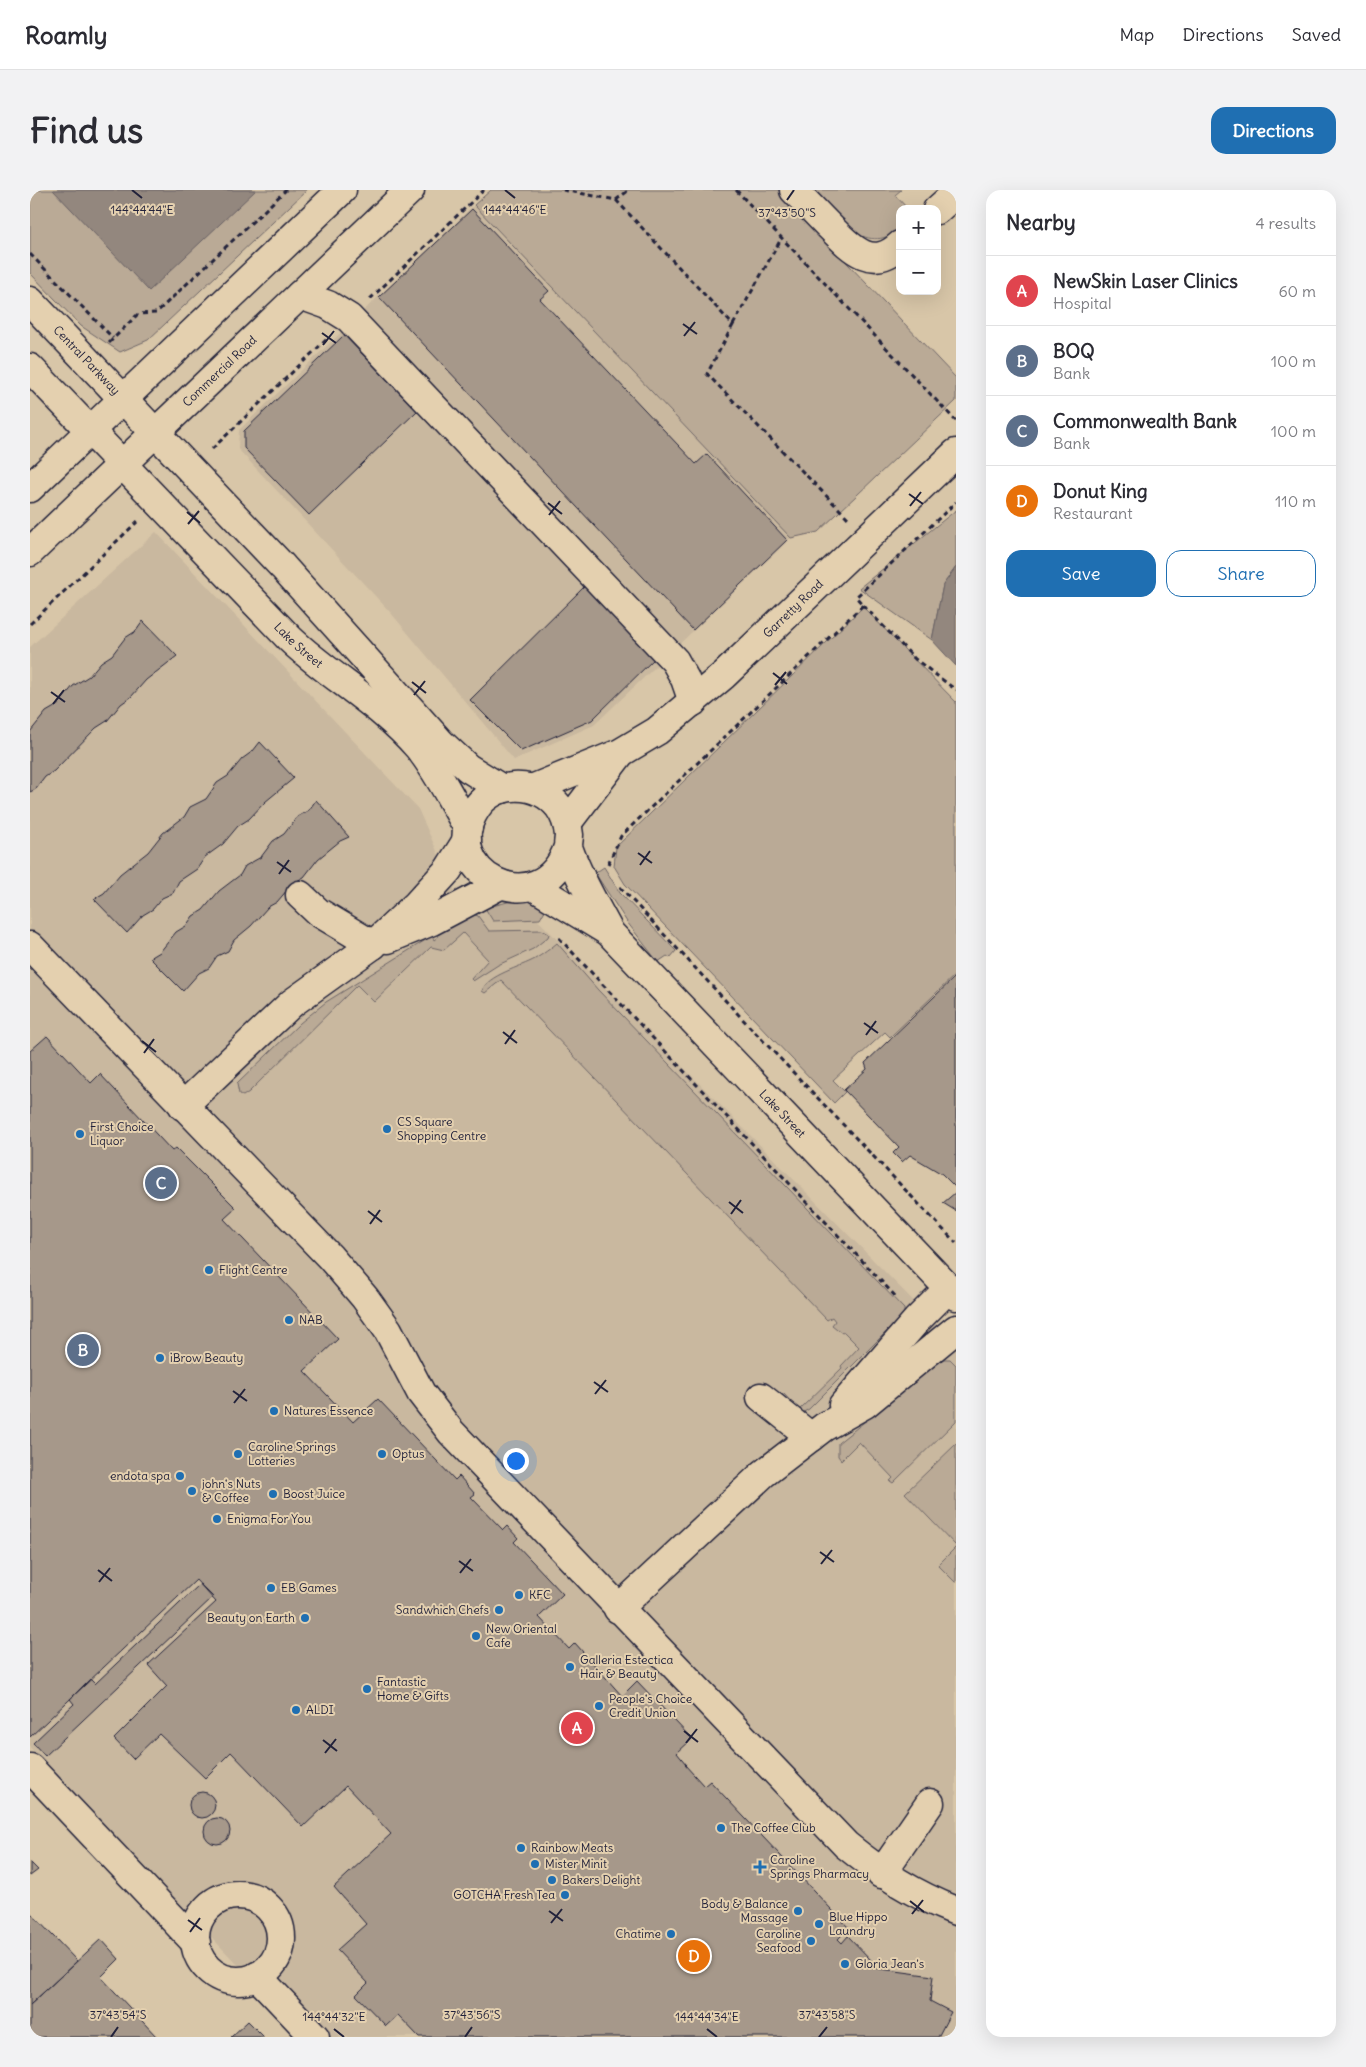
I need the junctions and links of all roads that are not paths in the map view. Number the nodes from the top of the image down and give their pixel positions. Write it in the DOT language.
graph roads {
  1 [pos="342,190"];
  2 [pos="410,190"];
  3 [pos="794,190"];
  4 [pos="956,193"];
  5 [pos="941,206"];
  6 [pos="896,248"];
  7 [pos="300,295"];
  8 [pos="30,301"];
  9 [pos="30,368"];
  10 [pos="123,399"];
  11 [pos="90,431"];
  12 [pos="155,433"];
  13 [pos="956,453"];
  14 [pos="122,464"];
  15 [pos="30,488"];
  16 [pos="30,552"];
  17 [pos="693,702"];
  18 [pos="620,753"];
  19 [pos="534,788"];
  20 [pos="502,789"];
  21 [pos="467,834"];
  22 [pos="567,835"];
  23 [pos="500,885"];
  24 [pos="533,886"];
  25 [pos="300,896"];
  26 [pos="609,932"];
  27 [pos="373,945"];
  28 [pos="30,946"];
  29 [pos="183,1106"];
  30 [pos="953,1292"];
  31 [pos="956,1329"];
  32 [pos="761,1397"];
  33 [pos="817,1432"];
  34 [pos="618,1609"];
  35 [pos="30,1768"];
  36 [pos="930,1803"];
  37 [pos="881,1874"];
  38 [pos="956,1911"];
  39 [pos="196,1943"];
  40 [pos="257,1976"];
  41 [pos="316,2037"];
  1 -- 10 [label="street"];
  2 -- 7 [label="street, Commercial Road"];
  3 -- 6 [label="street"];
  4 -- 5 [label="street"];
  7 -- 12 [label="street, Commercial Road"];
  7 -- 17 [label="street"];
  8 -- 10 [label="street, Central Parkway"];
  9 -- 11 [label="street"];
  10 -- 11 [label="street"];
  10 -- 12 [label="street, Central Parkway"];
  11 -- 14 [label="street, Lake Street"];
  11 -- 15 [label="street"];
  12 -- 14 [label="street, Commercial Road"];
  12 -- 20 [label="street"];
  13 -- 17 [label="street, Garretty Road"];
  14 -- 16 [label="street, Commercial Road"];
  14 -- 21 [label="street, Lake Street"];
  17 -- 18 [label="street, Garretty Road"];
  18 -- 19 [label="street, Garretty Road"];
  18 -- 22 [label="street, Garretty Road"];
  19 -- 20 [label="street"];
  19 -- 22 [label="street"];
  20 -- 21 [label="street"];
  21 -- 23 [label="street"];
  21 -- 27 [label="street"];
  22 -- 24 [label="street"];
  22 -- 26 [label="street, Lake Street"];
  23 -- 24 [label="street"];
  23 -- 27 [label="street"];
  24 -- 26 [label="street, Lake Street"];
  25 -- 27 [label="street"];
  26 -- 30 [label="street, Lake Street"];
  27 -- 29 [label="street"];
  28 -- 29 [label="street"];
  29 -- 34 [label="street"];
  30 -- 33 [label="street"];
  31 -- 33 [label="street"];
  32 -- 33 [label="street"];
  33 -- 34 [label="street"];
  34 -- 37 [label="street"];
  35 -- 39 [label="street"];
  36 -- 37 [label="street"];
  37 -- 38 [label="street"];
  39 -- 40 [label="street"];
  39 -- 40 [label="street"];
  40 -- 41 [label="street"];
}
